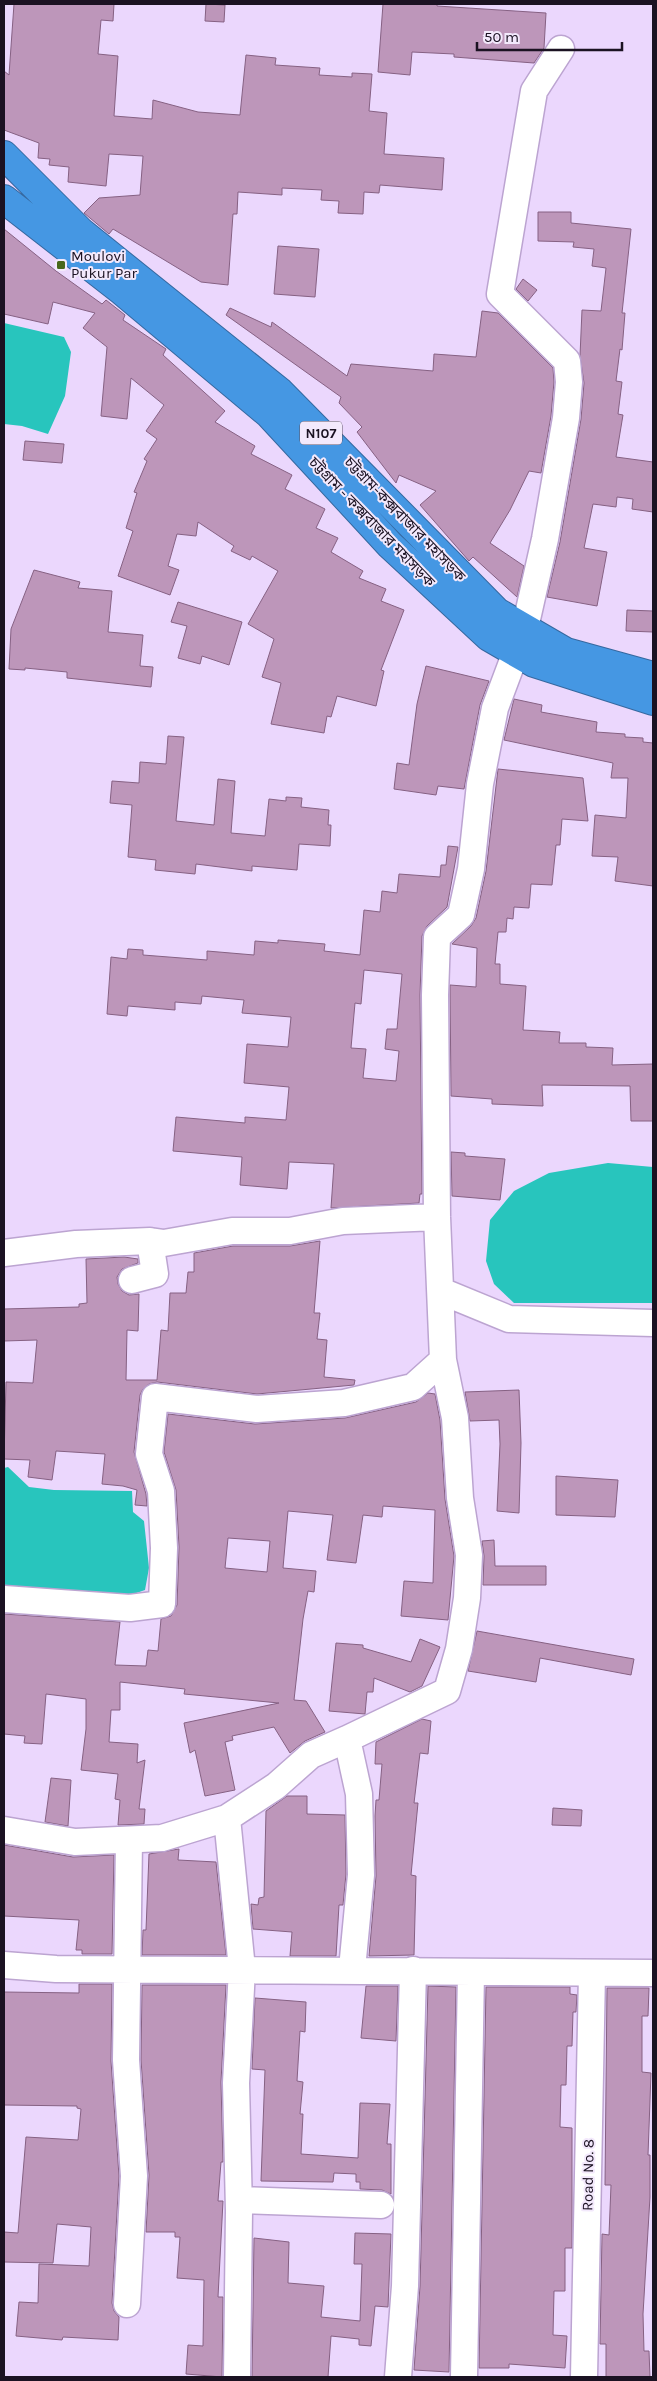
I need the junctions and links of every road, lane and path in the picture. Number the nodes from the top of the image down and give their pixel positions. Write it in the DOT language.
graph roads {
  1 [pos="561,49"];
  2 [pos="4,156"];
  3 [pos="4,199"];
  4 [pos="520,640"];
  5 [pos="653,676"];
  6 [pos="653,702"];
  7 [pos="437,1217"];
  8 [pos="150,1241"];
  9 [pos="4,1253"];
  10 [pos="132,1280"];
  11 [pos="441,1291"];
  12 [pos="653,1322"];
  13 [pos="443,1360"];
  14 [pos="4,1600"];
  15 [pos="347,1739"];
  16 [pos="227,1818"];
  17 [pos="4,1830"];
  18 [pos="129,1840"];
  19 [pos="4,1965"];
  20 [pos="128,1969"];
  21 [pos="242,1969"];
  22 [pos="352,1969"];
  23 [pos="413,1970"];
  24 [pos="471,1972"];
  25 [pos="592,1973"];
  26 [pos="653,1973"];
  27 [pos="239,2200"];
  28 [pos="381,2205"];
  29 [pos="127,2304"];
  30 [pos="237,2377"];
  31 [pos="398,2377"];
  32 [pos="464,2377"];
  33 [pos="584,2377"];
  1 -- 4 [label="street"];
  2 -- 4 [label="highway, চট্টগ্রাম-কক্সবাজার মহাসড়ক / N107"];
  3 -- 4 [label="highway, চট্টগ্রাম - কক্সবাজার মহাসড়ক / N107"];
  4 -- 5 [label="highway, চট্টগ্রাম-কক্সবাজার মহাসড়ক / N107"];
  4 -- 6 [label="highway, চট্টগ্রাম - কক্সবাজার মহাসড়ক / N107"];
  4 -- 7 [label="street"];
  7 -- 8 [label="street"];
  7 -- 11 [label="street"];
  8 -- 9 [label="street"];
  8 -- 10 [label="street"];
  11 -- 12 [label="street"];
  11 -- 13 [label="street"];
  13 -- 14 [label="street"];
  13 -- 15 [label="street"];
  15 -- 16 [label="street"];
  15 -- 22 [label="street"];
  16 -- 18 [label="street"];
  16 -- 21 [label="street"];
  17 -- 18 [label="street"];
  18 -- 20 [label="street"];
  19 -- 20 [label="street"];
  20 -- 21 [label="street"];
  20 -- 29 [label="street"];
  21 -- 22 [label="street"];
  21 -- 27 [label="street"];
  22 -- 23 [label="street"];
  23 -- 24 [label="street"];
  23 -- 31 [label="street"];
  24 -- 25 [label="street"];
  24 -- 32 [label="street"];
  25 -- 26 [label="street"];
  25 -- 33 [label="street, Road No. 8"];
  27 -- 28 [label="street"];
  27 -- 30 [label="street"];
}
